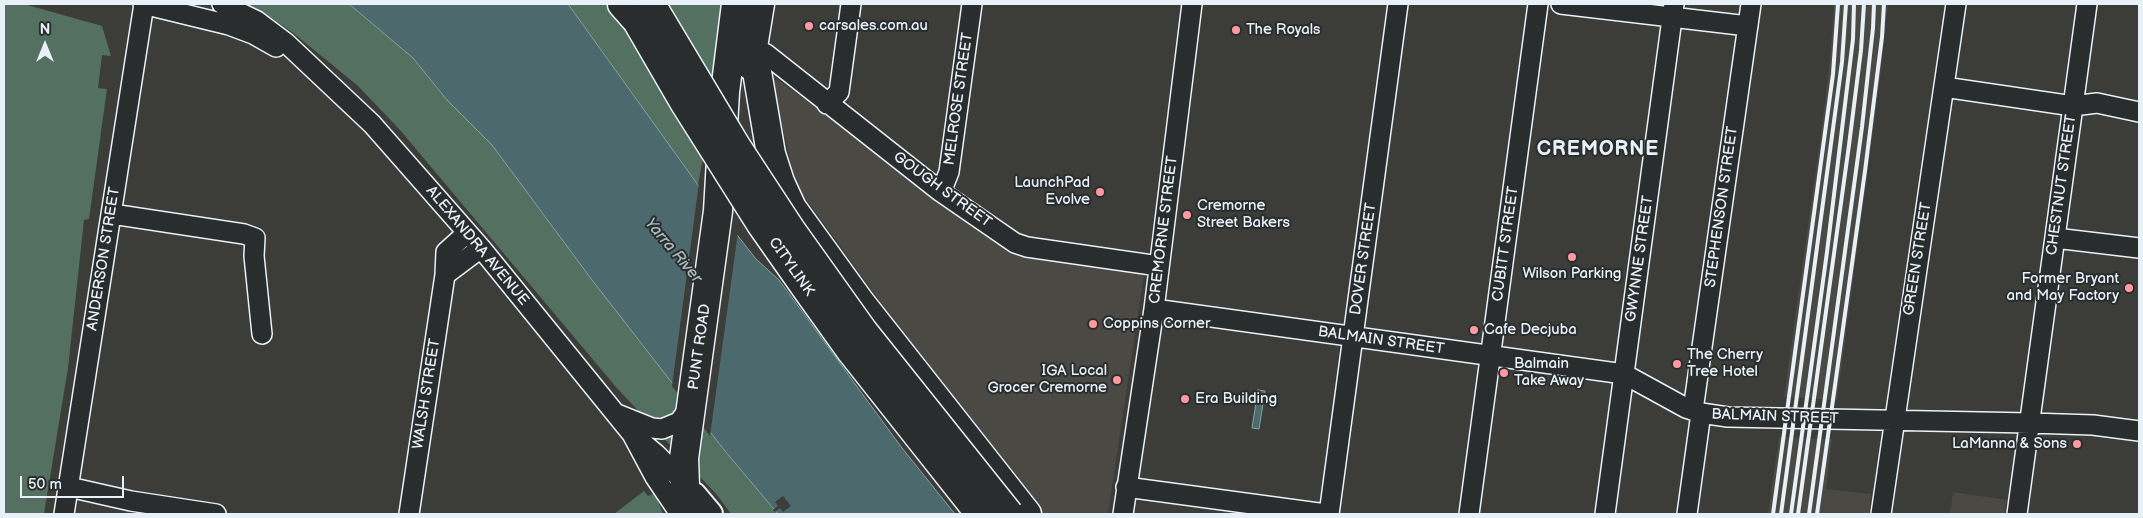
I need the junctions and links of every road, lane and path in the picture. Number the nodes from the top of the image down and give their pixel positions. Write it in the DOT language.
graph roads {
  1 [pos="143,4"];
  2 [pos="222,4"];
  3 [pos="736,4"];
  4 [pos="760,4"];
  5 [pos="851,4"];
  6 [pos="972,4"];
  7 [pos="1192,4"];
  8 [pos="1398,4"];
  9 [pos="1538,4"];
  10 [pos="1561,4"];
  11 [pos="1751,4"];
  12 [pos="1956,4"];
  13 [pos="2087,4"];
  14 [pos="634,8"];
  15 [pos="1673,10"];
  16 [pos="1748,26"];
  17 [pos="753,48"];
  18 [pos="312,68"];
  19 [pos="1944,87"];
  20 [pos="827,104"];
  21 [pos="2073,106"];
  22 [pos="2139,112"];
  23 [pos="941,192"];
  24 [pos="720,197"];
  25 [pos="112,214"];
  26 [pos="467,232"];
  27 [pos="2055,238"];
  28 [pos="481,248"];
  29 [pos="2139,248"];
  30 [pos="1159,266"];
  31 [pos="445,275"];
  32 [pos="1154,309"];
  33 [pos="262,334"];
  34 [pos="1354,338"];
  35 [pos="1489,357"];
  36 [pos="1624,374"];
  37 [pos="1697,412"];
  38 [pos="616,414"];
  39 [pos="1894,421"];
  40 [pos="2030,423"];
  41 [pos="2139,431"];
  42 [pos="632,434"];
  43 [pos="685,434"];
  44 [pos="1126,486"];
  45 [pos="67,500"];
  46 [pos="692,506"];
  47 [pos="216,514"];
  48 [pos="409,514"];
  49 [pos="980,514"];
  50 [pos="1009,514"];
  51 [pos="1027,514"];
  52 [pos="1122,514"];
  53 [pos="1328,514"];
  54 [pos="1468,514"];
  55 [pos="1605,514"];
  56 [pos="1687,514"];
  57 [pos="1881,514"];
  58 [pos="2017,514"];
  1 -- 18 [label="street, ALEXANDRA AVENUE"];
  1 -- 25 [label="street, ANDERSON STREET"];
  2 -- 18 [label="street, ALEXANDRA AVENUE"];
  3 -- 24 [label="highway, PUNT ROAD"];
  4 -- 17 [label="highway, PUNT ROAD"];
  5 -- 20 [label="street"];
  6 -- 23 [label="street, MELROSE STREET"];
  7 -- 30 [label="street, CREMORNE STREET"];
  8 -- 34 [label="street, DOVER STREET"];
  9 -- 35 [label="street, CUBITT STREET"];
  10 -- 15 [label="street"];
  11 -- 16 [label="street, STEPHENSON STREET"];
  12 -- 19 [label="street, GREEN STREET"];
  13 -- 21 [label="street, CHESTNUT STREET"];
  14 -- 49 [label="highway, CITYLINK, bridge"];
  14 -- 50 [label="highway, bridge"];
  15 -- 16 [label="street"];
  15 -- 36 [label="street, GWYNNE STREET"];
  16 -- 37 [label="street, STEPHENSON STREET"];
  17 -- 20 [label="street, GOUGH STREET"];
  17 -- 24 [label="highway, PUNT ROAD"];
  17 -- 51 [label="highway"];
  18 -- 26 [label="street, ALEXANDRA AVENUE"];
  19 -- 21 [label="street"];
  19 -- 39 [label="street, GREEN STREET"];
  20 -- 23 [label="street, GOUGH STREET"];
  21 -- 22 [label="street"];
  21 -- 27 [label="street, CHESTNUT STREET"];
  23 -- 30 [label="street, GOUGH STREET"];
  24 -- 43 [label="highway, PUNT ROAD"];
  25 -- 33 [label="street"];
  25 -- 45 [label="street, ANDERSON STREET"];
  26 -- 28 [label="street, ALEXANDRA AVENUE"];
  26 -- 31 [label="street, WALSH STREET"];
  27 -- 29 [label="street"];
  27 -- 40 [label="street, CHESTNUT STREET"];
  28 -- 31 [label="street"];
  28 -- 38 [label="street, ALEXANDRA AVENUE"];
  30 -- 32 [label="street, CREMORNE STREET"];
  31 -- 48 [label="street, WALSH STREET"];
  32 -- 34 [label="street, BALMAIN STREET"];
  32 -- 44 [label="street, CREMORNE STREET"];
  34 -- 35 [label="street, BALMAIN STREET"];
  34 -- 53 [label="street, DOVER STREET"];
  35 -- 36 [label="street, BALMAIN STREET"];
  35 -- 54 [label="street, CUBITT STREET"];
  36 -- 37 [label="street, BALMAIN STREET"];
  36 -- 55 [label="street, GWYNNE STREET"];
  37 -- 39 [label="street, BALMAIN STREET"];
  37 -- 56 [label="street, STEPHENSON STREET"];
  38 -- 42 [label="street, ALEXANDRA AVENUE"];
  38 -- 43 [label="street"];
  39 -- 40 [label="street, BALMAIN STREET"];
  39 -- 57 [label="street, GREEN STREET"];
  40 -- 41 [label="street, BALMAIN STREET"];
  40 -- 58 [label="street, CHESTNUT STREET"];
  42 -- 46 [label="street, ALEXANDRA AVENUE"];
  42 -- 46 [label="street, ALEXANDRA AVENUE"];
  43 -- 46 [label="highway, PUNT ROAD"];
  44 -- 52 [label="street, CREMORNE STREET"];
  44 -- 53 [label="street"];
  45 -- 47 [label="street"];
}
